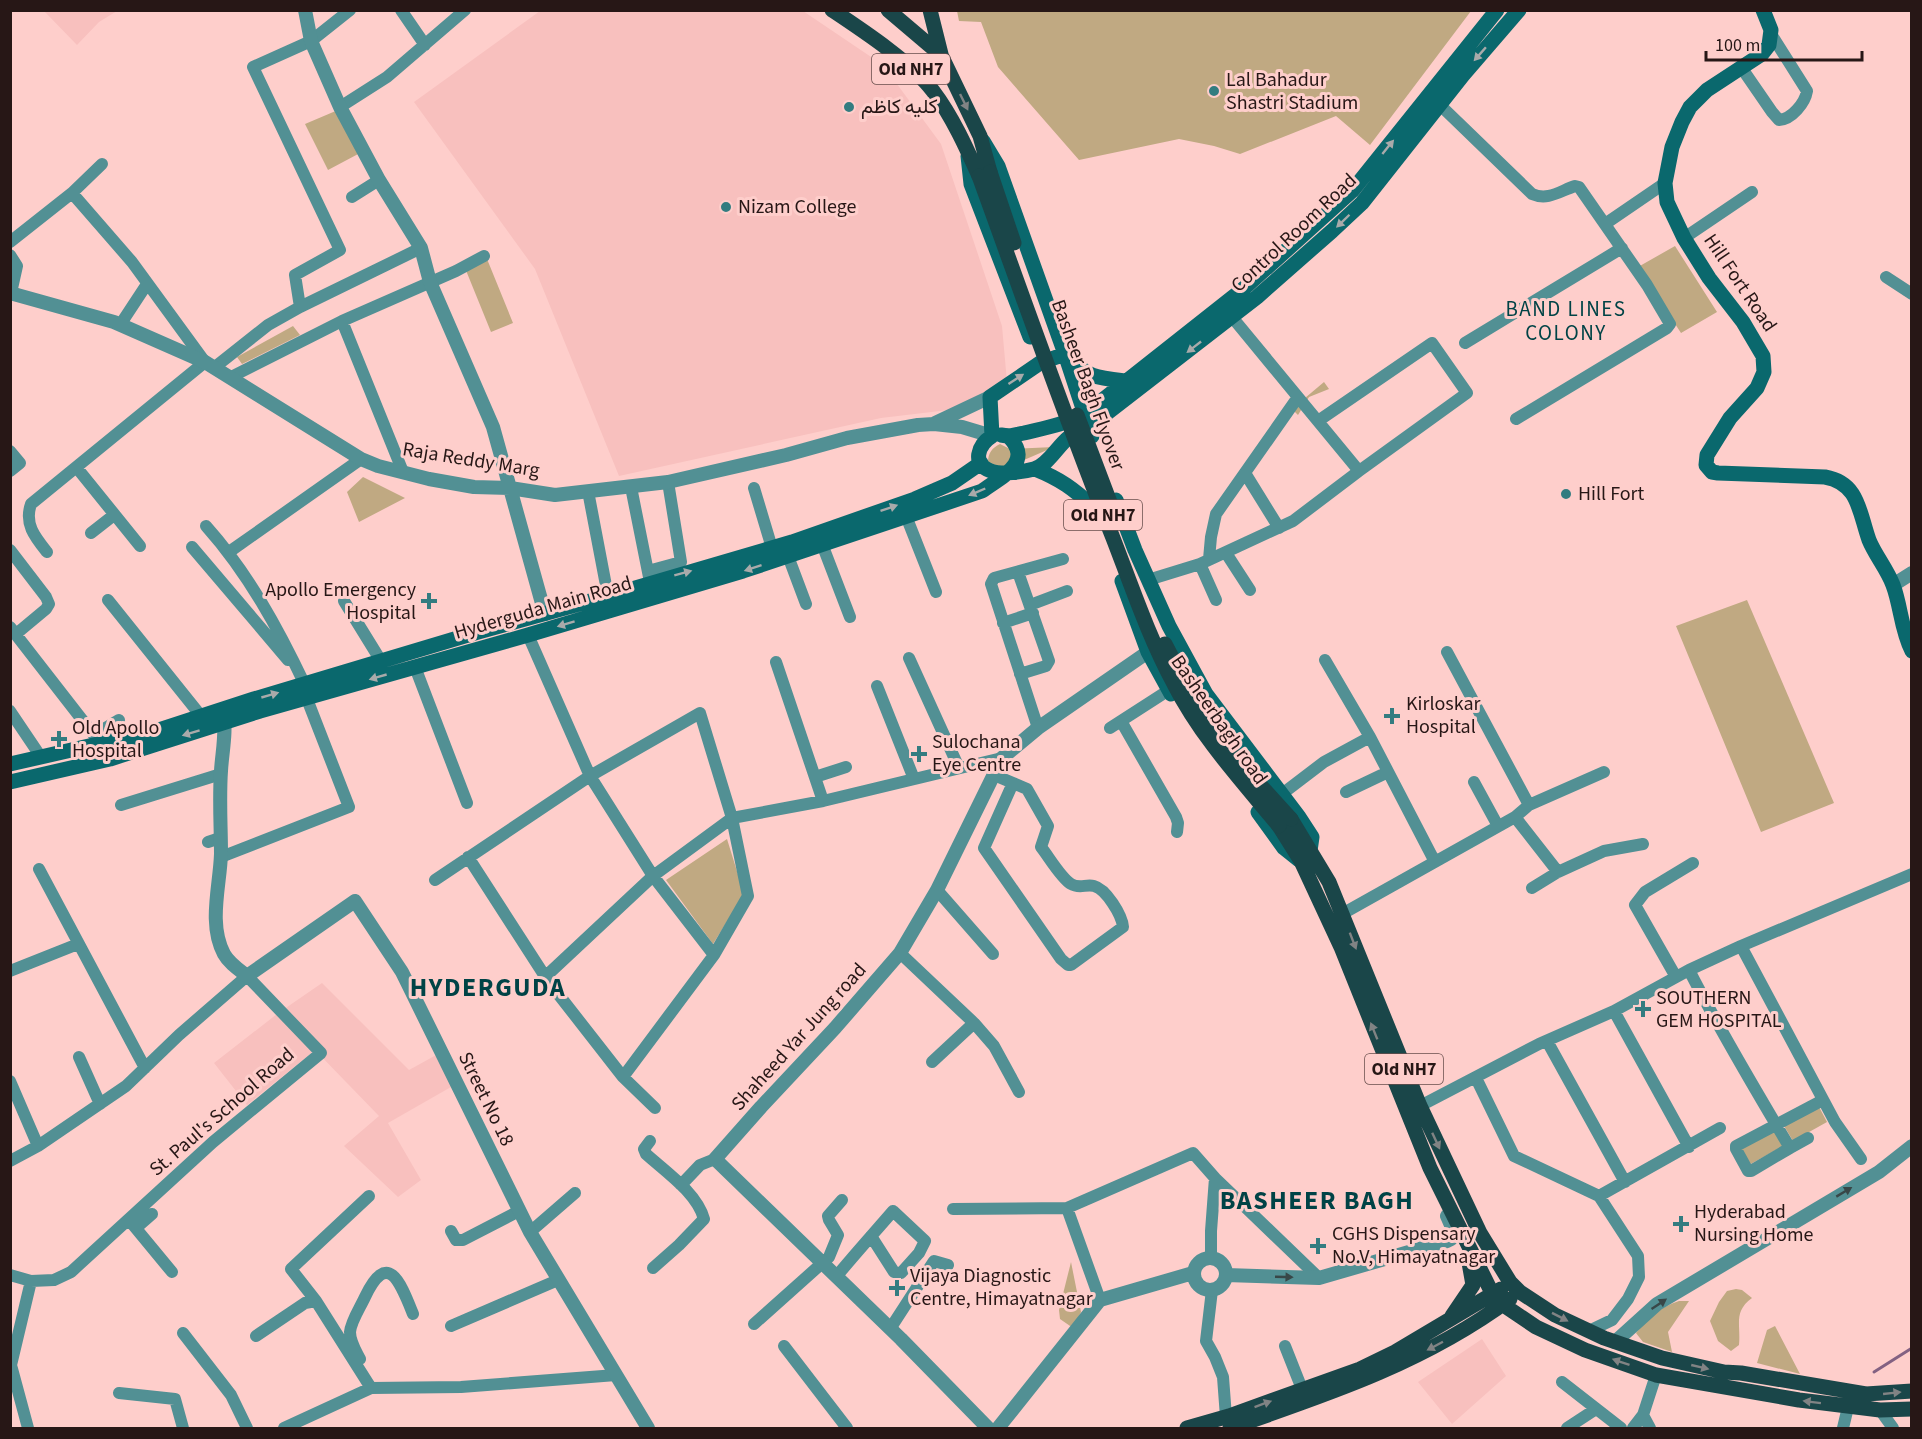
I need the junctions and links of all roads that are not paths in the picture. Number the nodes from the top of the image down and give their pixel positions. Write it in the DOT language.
graph roads {
  1 [pos="305,10"];
  2 [pos="350,10"];
  3 [pos="401,10"];
  4 [pos="465,10"];
  5 [pos="832,10"];
  6 [pos="888,10"];
  7 [pos="930,10"];
  8 [pos="1497,10"];
  9 [pos="1519,10"];
  10 [pos="1763,10"];
  11 [pos="846,15"];
  12 [pos="1771,34"];
  13 [pos="311,41"];
  14 [pos="424,45"];
  15 [pos="941,55"];
  16 [pos="1741,67"];
  17 [pos="1440,105"];
  18 [pos="340,107"];
  19 [pos="980,136"];
  20 [pos="967,148"];
  21 [pos="102,164"];
  22 [pos="985,174"];
  23 [pos="379,180"];
  24 [pos="1665,183"];
  25 [pos="1366,185"];
  26 [pos="1752,192"];
  27 [pos="72,193"];
  28 [pos="352,197"];
  29 [pos="1605,224"];
  30 [pos="1684,238"];
  31 [pos="10,242"];
  32 [pos="422,248"];
  33 [pos="1622,248"];
  34 [pos="10,255"];
  35 [pos="484,256"];
  36 [pos="1887,277"];
  37 [pos="430,282"];
  38 [pos="147,284"];
  39 [pos="11,293"];
  40 [pos="1911,294"];
  41 [pos="300,307"];
  42 [pos="1232,317"];
  43 [pos="342,321"];
  44 [pos="120,325"];
  45 [pos="1466,343"];
  46 [pos="1065,354"];
  47 [pos="1040,363"];
  48 [pos="210,364"];
  49 [pos="231,377"];
  50 [pos="1126,381"];
  51 [pos="990,397"];
  52 [pos="1298,397"];
  53 [pos="1516,419"];
  54 [pos="1087,420"];
  55 [pos="1318,421"];
  56 [pos="933,424"];
  57 [pos="1066,431"];
  58 [pos="992,436"];
  59 [pos="1010,438"];
  60 [pos="10,451"];
  61 [pos="362,459"];
  62 [pos="981,463"];
  63 [pos="77,468"];
  64 [pos="1035,469"];
  65 [pos="10,471"];
  66 [pos="1359,471"];
  67 [pos="403,472"];
  68 [pos="1008,472"];
  69 [pos="1245,473"];
  70 [pos="668,482"];
  71 [pos="631,487"];
  72 [pos="510,488"];
  73 [pos="754,488"];
  74 [pos="588,491"];
  75 [pos="1093,507"];
  76 [pos="114,515"];
  77 [pos="906,516"];
  78 [pos="206,526"];
  79 [pos="1279,528"];
  80 [pos="91,533"];
  81 [pos="822,544"];
  82 [pos="140,546"];
  83 [pos="192,547"];
  84 [pos="772,548"];
  85 [pos="10,550"];
  86 [pos="47,552"];
  87 [pos="229,552"];
  88 [pos="1226,553"];
  89 [pos="788,556"];
  90 [pos="1064,559"];
  91 [pos="1205,561"];
  92 [pos="1018,572"];
  93 [pos="1911,573"];
  94 [pos="649,577"];
  95 [pos="1148,580"];
  96 [pos="1893,585"];
  97 [pos="1250,590"];
  98 [pos="1066,591"];
  99 [pos="936,592"];
  100 [pos="608,596"];
  101 [pos="108,600"];
  102 [pos="1216,600"];
  103 [pos="344,601"];
  104 [pos="806,604"];
  105 [pos="1031,609"];
  106 [pos="545,614"];
  107 [pos="850,617"];
  108 [pos="1003,623"];
  109 [pos="13,630"];
  110 [pos="528,635"];
  111 [pos="1910,646"];
  112 [pos="1148,652"];
  113 [pos="1447,652"];
  114 [pos="909,658"];
  115 [pos="1325,660"];
  116 [pos="381,661"];
  117 [pos="776,662"];
  118 [pos="415,667"];
  119 [pos="1020,674"];
  120 [pos="304,686"];
  121 [pos="878,686"];
  122 [pos="1169,690"];
  123 [pos="10,711"];
  124 [pos="201,716"];
  125 [pos="224,716"];
  126 [pos="119,720"];
  127 [pos="1121,721"];
  128 [pos="1038,728"];
  129 [pos="1110,728"];
  130 [pos="1370,737"];
  131 [pos="98,739"];
  132 [pos="41,757"];
  133 [pos="1002,758"];
  134 [pos="10,764"];
  135 [pos="846,767"];
  136 [pos="959,768"];
  137 [pos="1388,771"];
  138 [pos="1604,772"];
  139 [pos="221,774"];
  140 [pos="994,775"];
  141 [pos="590,776"];
  142 [pos="815,777"];
  143 [pos="914,779"];
  144 [pos="10,782"];
  145 [pos="1474,782"];
  146 [pos="1013,783"];
  147 [pos="1346,792"];
  148 [pos="1282,794"];
  149 [pos="823,801"];
  150 [pos="467,802"];
  151 [pos="1529,805"];
  152 [pos="121,806"];
  153 [pos="1515,817"];
  154 [pos="732,818"];
  155 [pos="1498,826"];
  156 [pos="1177,832"];
  157 [pos="1643,843"];
  158 [pos="1306,856"];
  159 [pos="221,857"];
  160 [pos="468,857"];
  161 [pos="1435,862"];
  162 [pos="1693,863"];
  163 [pos="39,869"];
  164 [pos="1558,872"];
  165 [pos="1911,874"];
  166 [pos="653,876"];
  167 [pos="435,880"];
  168 [pos="1532,888"];
  169 [pos="937,890"];
  170 [pos="1342,914"];
  171 [pos="78,944"];
  172 [pos="1741,946"];
  173 [pos="900,953"];
  174 [pos="993,954"];
  175 [pos="714,955"];
  176 [pos="1689,970"];
  177 [pos="10,971"];
  178 [pos="247,976"];
  179 [pos="545,977"];
  180 [pos="1677,977"];
  181 [pos="1614,1011"];
  182 [pos="974,1023"];
  183 [pos="1547,1041"];
  184 [pos="79,1057"];
  185 [pos="932,1062"];
  186 [pos="145,1068"];
  187 [pos="623,1077"];
  188 [pos="1476,1078"];
  189 [pos="10,1081"];
  190 [pos="1019,1092"];
  191 [pos="1823,1100"];
  192 [pos="100,1104"];
  193 [pos="1420,1106"];
  194 [pos="655,1108"];
  195 [pos="1776,1124"];
  196 [pos="1720,1128"];
  197 [pos="1808,1138"];
  198 [pos="650,1141"];
  199 [pos="38,1146"];
  200 [pos="1911,1146"];
  201 [pos="1689,1147"];
  202 [pos="1790,1148"];
  203 [pos="1861,1159"];
  204 [pos="715,1160"];
  205 [pos="10,1161"];
  206 [pos="1215,1178"];
  207 [pos="1625,1182"];
  208 [pos="681,1185"];
  209 [pos="575,1193"];
  210 [pos="369,1196"];
  211 [pos="1599,1196"];
  212 [pos="1445,1199"];
  213 [pos="842,1200"];
  214 [pos="1067,1208"];
  215 [pos="953,1209"];
  216 [pos="519,1211"];
  217 [pos="152,1214"];
  218 [pos="133,1224"];
  219 [pos="451,1231"];
  220 [pos="530,1232"];
  221 [pos="871,1236"];
  222 [pos="1464,1238"];
  223 [pos="1211,1257"];
  224 [pos="823,1263"];
  225 [pos="948,1265"];
  226 [pos="653,1268"];
  227 [pos="172,1272"];
  228 [pos="1194,1273"];
  229 [pos="10,1275"];
  230 [pos="1226,1275"];
  231 [pos="836,1276"];
  232 [pos="1319,1278"];
  233 [pos="558,1280"];
  234 [pos="31,1281"];
  235 [pos="1515,1287"];
  236 [pos="1212,1290"];
  237 [pos="1498,1299"];
  238 [pos="1100,1300"];
  239 [pos="316,1301"];
  240 [pos="412,1314"];
  241 [pos="1525,1320"];
  242 [pos="1449,1321"];
  243 [pos="754,1324"];
  244 [pos="1473,1325"];
  245 [pos="451,1326"];
  246 [pos="890,1329"];
  247 [pos="1589,1331"];
  248 [pos="183,1333"];
  249 [pos="256,1336"];
  250 [pos="1614,1342"];
  251 [pos="784,1346"];
  252 [pos="1285,1346"];
  253 [pos="11,1365"];
  254 [pos="616,1375"];
  255 [pos="1656,1375"];
  256 [pos="1562,1382"];
  257 [pos="378,1385"];
  258 [pos="1302,1389"];
  259 [pos="1911,1391"];
  260 [pos="119,1393"];
  261 [pos="1848,1407"];
  262 [pos="1596,1409"];
  263 [pos="1911,1409"];
  264 [pos="1880,1410"];
  265 [pos="1643,1415"];
  266 [pos="1228,1423"];
  267 [pos="28,1428"];
  268 [pos="183,1428"];
  269 [pos="247,1428"];
  270 [pos="284,1428"];
  271 [pos="648,1428"];
  272 [pos="847,1428"];
  273 [pos="988,1428"];
  274 [pos="998,1428"];
  275 [pos="1187,1428"];
  276 [pos="1568,1428"];
  277 [pos="1621,1428"];
  278 [pos="1633,1428"];
  279 [pos="1650,1428"];
  280 [pos="1843,1428"];
  281 [pos="1893,1428"];
  1 -- 13 [label="street"];
  2 -- 13 [label="street"];
  3 -- 14 [label="street"];
  4 -- 14 [label="street"];
  5 -- 11 [label="main road, Old NH7"];
  6 -- 15 [label="main road, Old NH7"];
  7 -- 15 [label="main road"];
  25 -- 8 [label="main road, Control Room Road, one-way"];
  9 -- 17 [label="main road, Control Room Road, one-way"];
  10 -- 12 [label="main road"];
  11 -- 20 [label="main road, Old NH7"];
  12 -- 16 [label="main road, Hill Fort Road"];
  12 -- 16 [label="street"];
  13 -- 18 [label="street"];
  13 -- 41 [label="street"];
  14 -- 18 [label="street"];
  15 -- 19 [label="main road, Old NH7, one-way"];
  16 -- 24 [label="main road, Hill Fort Road"];
  17 -- 25 [label="main road, Control Room Road"];
  17 -- 29 [label="street"];
  18 -- 23 [label="street"];
  19 -- 22 [label="main road, Basheer Bagh Flyover / Old NH7"];
  19 -- 46 [label="main road, Basheerbagh road"];
  20 -- 22 [label="main road, Basheer Bagh Flyover / Old NH7"];
  20 -- 47 [label="main road, Basheerbagh road"];
  21 -- 27 [label="street"];
  22 -- 158 [label="main road, Basheer Bagh Flyover / Old NH7, bridge"];
  23 -- 28 [label="street"];
  23 -- 32 [label="street"];
  24 -- 29 [label="street"];
  24 -- 30 [label="main road, Hill Fort Road"];
  25 -- 42 [label="main road, Control Room Road, one-way"];
  25 -- 50 [label="main road, Control Room Road"];
  26 -- 30 [label="street"];
  27 -- 31 [label="street"];
  27 -- 38 [label="street"];
  29 -- 33 [label="street"];
  30 -- 96 [label="main road, Hill Fort Road"];
  32 -- 37 [label="street"];
  32 -- 41 [label="street"];
  33 -- 45 [label="street"];
  33 -- 53 [label="street"];
  34 -- 39 [label="street"];
  35 -- 37 [label="street"];
  36 -- 40 [label="street"];
  37 -- 43 [label="street"];
  37 -- 72 [label="street"];
  38 -- 44 [label="street"];
  38 -- 48 [label="street"];
  39 -- 44 [label="street, Raja Reddy Marg"];
  41 -- 48 [label="street"];
  42 -- 52 [label="street"];
  42 -- 54 [label="main road, Control Room Road, one-way"];
  43 -- 49 [label="street"];
  43 -- 67 [label="street"];
  44 -- 48 [label="street, Raja Reddy Marg"];
  46 -- 47 [label="main road"];
  46 -- 50 [label="main road"];
  46 -- 54 [label="main road, Basheerbagh road"];
  51 -- 47 [label="main road, one-way"];
  47 -- 57 [label="main road, Basheerbagh road"];
  48 -- 49 [label="street, Raja Reddy Marg"];
  48 -- 63 [label="street"];
  49 -- 61 [label="street, Raja Reddy Marg"];
  50 -- 54 [label="main road, Control Room Road"];
  51 -- 56 [label="street"];
  51 -- 58 [label="main road"];
  52 -- 55 [label="street"];
  52 -- 69 [label="street"];
  54 -- 57 [label="main road"];
  54 -- 95 [label="main road, Basheerbagh road"];
  55 -- 66 [label="street"];
  55 -- 66 [label="street"];
  56 -- 58 [label="street, Raja Reddy Marg"];
  56 -- 70 [label="street, Raja Reddy Marg"];
  57 -- 59 [label="main road, Raja Reddy Marg"];
  57 -- 64 [label="main road"];
  57 -- 75 [label="main road, Basheerbagh road"];
  58 -- 59 [label="main road, Raja Reddy Marg"];
  58 -- 62 [label="main road"];
  59 -- 68 [label="main road"];
  60 -- 65 [label="street"];
  61 -- 67 [label="street, Raja Reddy Marg"];
  61 -- 87 [label="street"];
  62 -- 68 [label="main road"];
  84 -- 62 [label="main road, Hyderguda Main Road, one-way"];
  63 -- 76 [label="street"];
  63 -- 86 [label="street"];
  64 -- 68 [label="main road, Hyderguda Main Road"];
  64 -- 75 [label="main road"];
  66 -- 79 [label="street"];
  67 -- 72 [label="street, Raja Reddy Marg"];
  68 -- 77 [label="main road, Hyderguda Main Road, one-way"];
  69 -- 79 [label="street"];
  69 -- 91 [label="street"];
  70 -- 71 [label="street, Raja Reddy Marg"];
  70 -- 94 [label="street"];
  71 -- 74 [label="street, Raja Reddy Marg"];
  71 -- 94 [label="street"];
  72 -- 74 [label="street, Raja Reddy Marg"];
  72 -- 106 [label="street"];
  73 -- 84 [label="street"];
  74 -- 100 [label="street"];
  75 -- 112 [label="main road, Basheerbagh road"];
  76 -- 80 [label="street"];
  76 -- 82 [label="street"];
  77 -- 81 [label="main road, Hyderguda Main Road"];
  77 -- 99 [label="street"];
  78 -- 87 [label="street"];
  79 -- 88 [label="street"];
  81 -- 89 [label="main road, Hyderguda Main Road"];
  81 -- 107 [label="street"];
  83 -- 120 [label="street"];
  94 -- 84 [label="main road, Hyderguda Main Road, one-way"];
  85 -- 109 [label="street"];
  87 -- 120 [label="street"];
  88 -- 91 [label="street"];
  88 -- 97 [label="street"];
  89 -- 104 [label="street"];
  89 -- 110 [label="main road, Hyderguda Main Road, one-way"];
  90 -- 92 [label="street"];
  91 -- 95 [label="street"];
  91 -- 102 [label="street"];
  92 -- 105 [label="street"];
  92 -- 108 [label="street"];
  93 -- 96 [label="street"];
  94 -- 100 [label="main road, Hyderguda Main Road"];
  95 -- 148 [label="main road, Basheerbagh road"];
  96 -- 111 [label="main road, Hill Fort Road"];
  98 -- 105 [label="street"];
  100 -- 106 [label="main road, Hyderguda Main Road"];
  101 -- 124 [label="street"];
  103 -- 116 [label="street"];
  105 -- 108 [label="street"];
  105 -- 119 [label="street"];
  106 -- 116 [label="main road, Hyderguda Main Road"];
  108 -- 119 [label="street"];
  109 -- 131 [label="street"];
  110 -- 118 [label="main road, Hyderguda Main Road"];
  110 -- 141 [label="street"];
  112 -- 122 [label="main road, Basheerbagh road"];
  112 -- 128 [label="street, Shaheed Yar Jung road"];
  113 -- 151 [label="street"];
  114 -- 136 [label="street"];
  115 -- 130 [label="street"];
  116 -- 120 [label="main road, Hyderguda Main Road"];
  117 -- 142 [label="street"];
  118 -- 120 [label="main road, Hyderguda Main Road, one-way"];
  118 -- 150 [label="street"];
  119 -- 128 [label="street"];
  120 -- 125 [label="main road, Hyderguda Main Road"];
  120 -- 159 [label="street"];
  121 -- 143 [label="street"];
  122 -- 127 [label="street"];
  122 -- 158 [label="main road, Basheerbagh road"];
  123 -- 132 [label="street"];
  124 -- 125 [label="main road, Hyderguda Main Road"];
  124 -- 131 [label="main road, Hyderguda Main Road"];
  125 -- 139 [label="street, St. Paul's School Road"];
  125 -- 144 [label="main road, Hyderguda Main Road, one-way"];
  126 -- 131 [label="street"];
  127 -- 129 [label="street"];
  127 -- 156 [label="street"];
  128 -- 133 [label="street, Shaheed Yar Jung road"];
  130 -- 137 [label="street"];
  130 -- 148 [label="street"];
  131 -- 132 [label="main road, Hyderguda Main Road"];
  132 -- 134 [label="main road, Hyderguda Main Road"];
  133 -- 136 [label="street"];
  133 -- 140 [label="street, Shaheed Yar Jung road"];
  135 -- 142 [label="street"];
  136 -- 143 [label="street"];
  137 -- 147 [label="street"];
  137 -- 161 [label="street"];
  138 -- 151 [label="street"];
  139 -- 152 [label="street"];
  139 -- 159 [label="street, St. Paul's School Road"];
  140 -- 146 [label="street"];
  140 -- 169 [label="street, Shaheed Yar Jung road"];
  141 -- 154 [label="street"];
  141 -- 160 [label="street"];
  141 -- 166 [label="street"];
  142 -- 149 [label="street"];
  143 -- 149 [label="street"];
  145 -- 155 [label="street"];
  146 -- 146 [label="street"];
  148 -- 158 [label="main road, Basheerbagh road"];
  149 -- 154 [label="street"];
  151 -- 153 [label="street"];
  153 -- 155 [label="street"];
  153 -- 164 [label="street"];
  154 -- 166 [label="street"];
  154 -- 175 [label="street"];
  155 -- 161 [label="street"];
  157 -- 164 [label="street"];
  158 -- 170 [label="main road, Old NH7"];
  212 -- 158 [label="main road, Old NH7, one-way"];
  159 -- 178 [label="street, St. Paul's School Road"];
  160 -- 167 [label="street"];
  160 -- 179 [label="street"];
  161 -- 170 [label="street"];
  162 -- 180 [label="street"];
  163 -- 171 [label="street"];
  164 -- 168 [label="street"];
  165 -- 172 [label="street"];
  166 -- 175 [label="street"];
  166 -- 179 [label="street"];
  169 -- 173 [label="street, Shaheed Yar Jung road"];
  169 -- 174 [label="street"];
  170 -- 193 [label="main road, Old NH7, one-way"];
  171 -- 177 [label="street"];
  171 -- 186 [label="street"];
  172 -- 176 [label="street"];
  172 -- 191 [label="street"];
  173 -- 182 [label="street"];
  173 -- 204 [label="street, Shaheed Yar Jung road"];
  175 -- 187 [label="street"];
  176 -- 180 [label="street"];
  176 -- 195 [label="street"];
  178 -- 186 [label="street"];
  178 -- 216 [label="street, Street No 18"];
  178 -- 218 [label="street, St. Paul's School Road"];
  179 -- 187 [label="street"];
  180 -- 181 [label="street"];
  181 -- 183 [label="street"];
  181 -- 201 [label="street"];
  182 -- 185 [label="street"];
  182 -- 190 [label="street"];
  183 -- 188 [label="street"];
  183 -- 207 [label="street"];
  184 -- 192 [label="street"];
  186 -- 192 [label="street"];
  187 -- 194 [label="street"];
  188 -- 193 [label="street"];
  188 -- 211 [label="street"];
  189 -- 199 [label="street"];
  191 -- 195 [label="street"];
  191 -- 203 [label="street"];
  192 -- 199 [label="street"];
  193 -- 235 [label="main road, Old NH7, one-way"];
  195 -- 202 [label="street"];
  195 -- 202 [label="street"];
  196 -- 201 [label="street"];
  197 -- 202 [label="street"];
  198 -- 208 [label="street"];
  199 -- 205 [label="street"];
  250 -- 200 [label="street, one-way"];
  201 -- 207 [label="street"];
  204 -- 208 [label="street"];
  204 -- 224 [label="street"];
  206 -- 214 [label="street"];
  206 -- 223 [label="street"];
  206 -- 232 [label="street"];
  207 -- 211 [label="street"];
  208 -- 226 [label="street"];
  209 -- 220 [label="street"];
  210 -- 239 [label="street"];
  211 -- 247 [label="street"];
  212 -- 222 [label="main road, Old NH7"];
  212 -- 232 [label="street"];
  213 -- 224 [label="street"];
  214 -- 215 [label="street"];
  214 -- 238 [label="street"];
  216 -- 219 [label="street"];
  216 -- 220 [label="street, Street No 18"];
  217 -- 218 [label="street"];
  218 -- 227 [label="street"];
  218 -- 234 [label="street, St. Paul's School Road"];
  220 -- 233 [label="street, Street No 18"];
  221 -- 221 [label="street"];
  221 -- 231 [label="street"];
  222 -- 237 [label="main road, Old NH7"];
  222 -- 242 [label="main road"];
  223 -- 228 [label="street"];
  223 -- 230 [label="street"];
  224 -- 231 [label="street"];
  224 -- 243 [label="street"];
  225 -- 246 [label="street"];
  228 -- 236 [label="street"];
  228 -- 238 [label="street"];
  229 -- 234 [label="street"];
  230 -- 232 [label="street, one-way"];
  230 -- 236 [label="street"];
  231 -- 246 [label="street"];
  233 -- 245 [label="street"];
  233 -- 254 [label="street, Street No 18"];
  234 -- 253 [label="street"];
  235 -- 237 [label="main road"];
  235 -- 247 [label="main road, Old NH7, one-way"];
  236 -- 266 [label="street"];
  237 -- 241 [label="main road, Old NH7"];
  237 -- 242 [label="main road"];
  237 -- 244 [label="main road"];
  238 -- 274 [label="street"];
  239 -- 249 [label="street"];
  239 -- 257 [label="street"];
  240 -- 257 [label="street"];
  241 -- 244 [label="main road"];
  255 -- 241 [label="main road, Old NH7, one-way"];
  242 -- 258 [label="main road"];
  244 -- 266 [label="main road, one-way"];
  246 -- 273 [label="street"];
  247 -- 250 [label="main road, Old NH7"];
  248 -- 269 [label="street"];
  250 -- 259 [label="main road, Old NH7, one-way"];
  251 -- 272 [label="street"];
  252 -- 258 [label="street"];
  253 -- 267 [label="street"];
  254 -- 257 [label="street"];
  254 -- 271 [label="street, Street No 18"];
  261 -- 255 [label="main road, Old NH7, one-way"];
  255 -- 265 [label="street"];
  256 -- 262 [label="street"];
  257 -- 270 [label="street"];
  266 -- 258 [label="main road, one-way"];
  260 -- 268 [label="street"];
  261 -- 264 [label="main road, Old NH7"];
  261 -- 280 [label="street"];
  262 -- 276 [label="street"];
  262 -- 277 [label="street"];
  263 -- 264 [label="main road, Old NH7"];
  264 -- 281 [label="street"];
  265 -- 278 [label="street"];
  265 -- 279 [label="street"];
  266 -- 275 [label="main road"];
}
